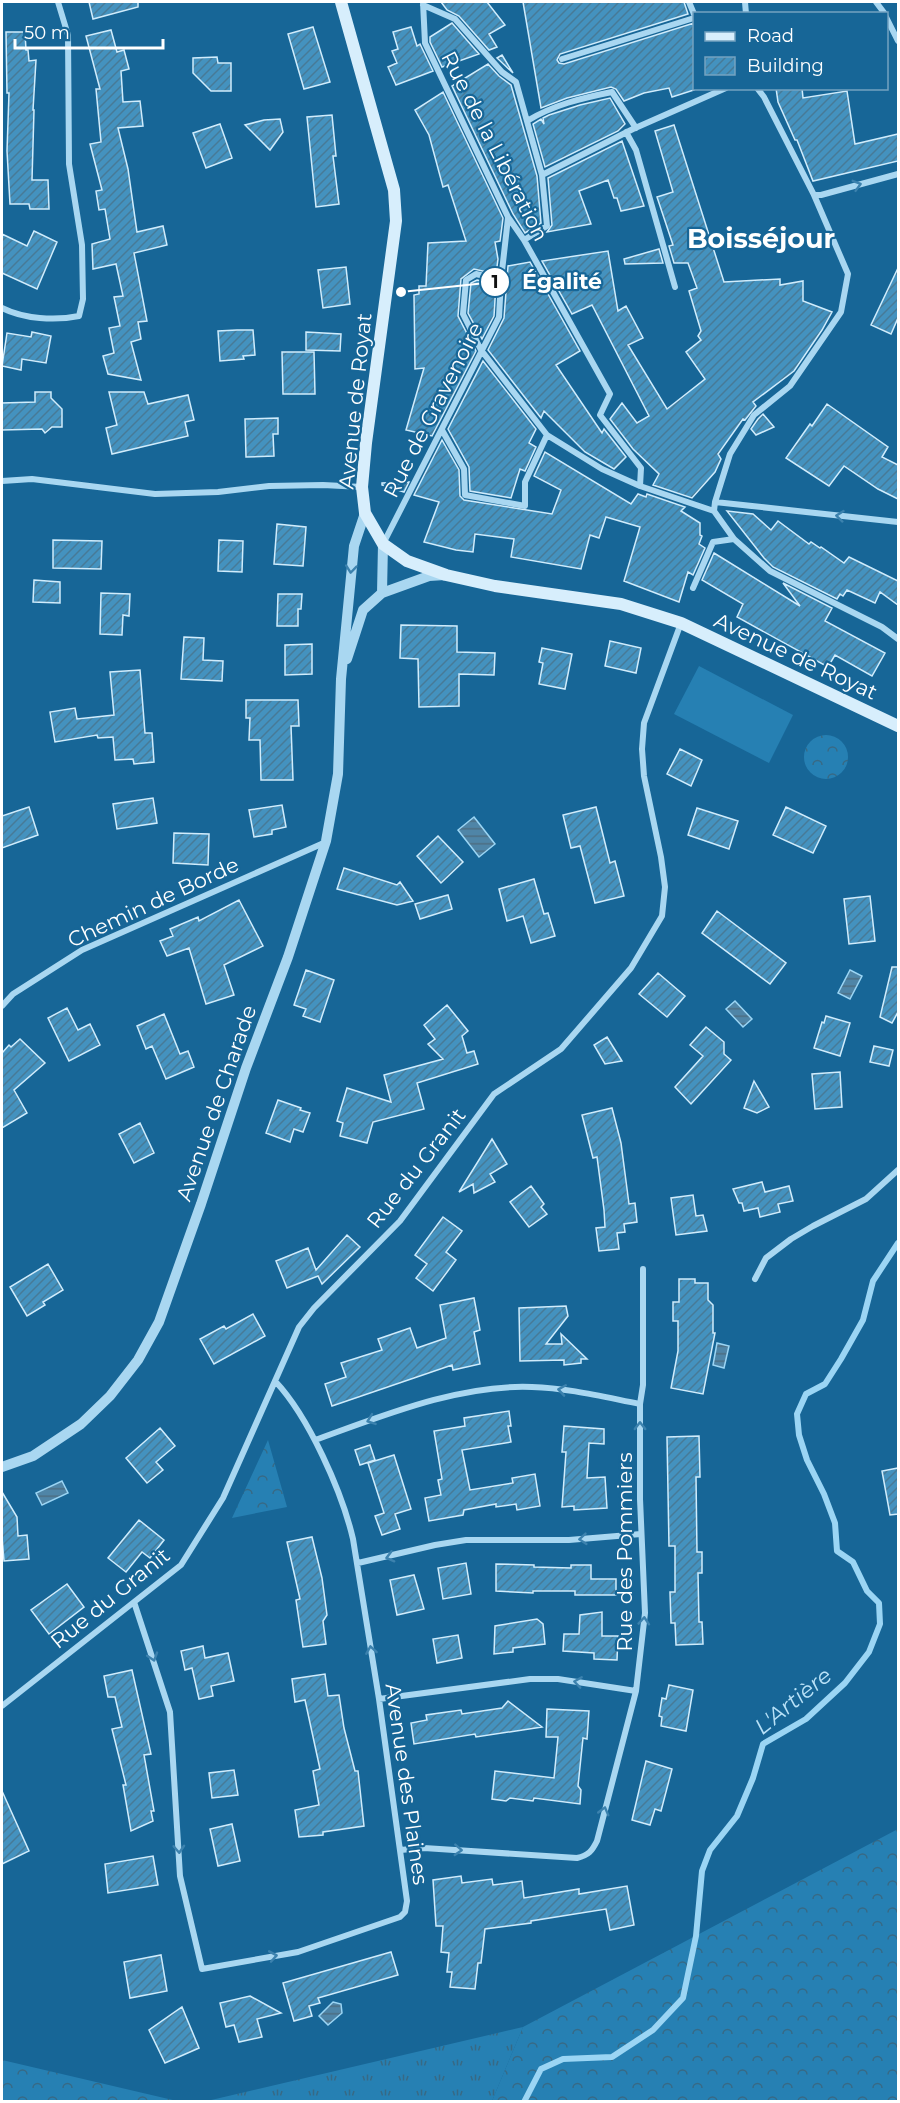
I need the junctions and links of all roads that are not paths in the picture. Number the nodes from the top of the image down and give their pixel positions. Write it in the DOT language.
graph roads {
  1 [pos="58,2"];
  2 [pos="342,2"];
  3 [pos="423,3"];
  4 [pos="693,16"];
  5 [pos="890,32"];
  6 [pos="898,41"];
  7 [pos="562,58"];
  8 [pos="722,90"];
  9 [pos="759,90"];
  10 [pos="527,121"];
  11 [pos="636,128"];
  12 [pos="626,132"];
  13 [pos="898,174"];
  14 [pos="542,175"];
  15 [pos="814,195"];
  16 [pos="508,217"];
  17 [pos="524,240"];
  18 [pos="501,280"];
  19 [pos="675,287"];
  20 [pos="2,308"];
  21 [pos="481,350"];
  22 [pos="442,430"];
  23 [pos="547,435"];
  24 [pos="2,481"];
  25 [pos="640,486"];
  26 [pos="362,487"];
  27 [pos="715,502"];
  28 [pos="714,511"];
  29 [pos="365,513"];
  30 [pos="898,522"];
  31 [pos="734,539"];
  32 [pos="383,544"];
  33 [pos="446,575"];
  34 [pos="693,588"];
  35 [pos="382,593"];
  36 [pos="681,623"];
  37 [pos="898,639"];
  38 [pos="340,679"];
  39 [pos="898,726"];
  40 [pos="326,841"];
  41 [pos="2,1006"];
  42 [pos="898,1170"];
  43 [pos="643,1269"];
  44 [pos="755,1279"];
  45 [pos="275,1381"];
  46 [pos="640,1404"];
  47 [pos="315,1440"];
  48 [pos="2,1467"];
  49 [pos="641,1534"];
  50 [pos="358,1563"];
  51 [pos="134,1602"];
  52 [pos="636,1691"];
  53 [pos="379,1699"];
  54 [pos="2,1706"];
  55 [pos="400,1850"];
  1 -- 20 [label="street"];
  2 -- 26 [label="main road, Avenue de Royat"];
  3 -- 10 [label="street"];
  3 -- 16 [label="street, Rue de la Libération"];
  4 -- 7 [label="street"];
  5 -- 6 [label="street"];
  8 -- 11 [label="street"];
  9 -- 15 [label="street"];
  10 -- 11 [label="street"];
  10 -- 14 [label="street"];
  11 -- 12 [label="street"];
  12 -- 14 [label="street"];
  12 -- 19 [label="street"];
  15 -- 13 [label="street, one-way"];
  14 -- 17 [label="street"];
  15 -- 27 [label="street"];
  16 -- 17 [label="street, Rue de la Libération"];
  16 -- 18 [label="street, Rue de Gravenoire"];
  17 -- 25 [label="street, Rue de la Libération"];
  18 -- 21 [label="street, Rue de Gravenoire"];
  18 -- 21 [label="street"];
  21 -- 22 [label="street, Rue de Gravenoire"];
  21 -- 23 [label="street"];
  22 -- 23 [label="street"];
  22 -- 32 [label="street, Rue de Gravenoire"];
  23 -- 25 [label="street"];
  24 -- 26 [label="street"];
  25 -- 28 [label="street"];
  26 -- 29 [label="main road, Avenue de Royat"];
  27 -- 28 [label="street"];
  30 -- 27 [label="street, one-way"];
  28 -- 31 [label="street"];
  29 -- 32 [label="main road, Avenue de Royat"];
  29 -- 38 [label="street, Avenue de Charade, one-way"];
  31 -- 34 [label="street"];
  31 -- 37 [label="street"];
  32 -- 33 [label="main road, Avenue de Royat"];
  32 -- 35 [label="street"];
  33 -- 35 [label="street, Avenue de Charade"];
  33 -- 36 [label="main road, Avenue de Royat"];
  35 -- 38 [label="street, Avenue de Charade"];
  36 -- 39 [label="main road, Avenue de Royat"];
  36 -- 45 [label="street, Rue du Granit"];
  38 -- 40 [label="street, Avenue de Charade"];
  40 -- 41 [label="street, Chemin de Borde"];
  40 -- 48 [label="street, Avenue de Charade"];
  42 -- 44 [label="street"];
  43 -- 46 [label="street, Rue des Pommiers"];
  45 -- 47 [label="street, Avenue des Plaines"];
  45 -- 51 [label="street, Rue du Granit"];
  46 -- 47 [label="street, one-way"];
  49 -- 46 [label="street, Rue des Pommiers, one-way"];
  47 -- 50 [label="street, Avenue des Plaines"];
  49 -- 50 [label="street, one-way"];
  52 -- 49 [label="street, Rue des Pommiers, one-way"];
  53 -- 50 [label="street, Avenue des Plaines, one-way"];
  51 -- 54 [label="street, Rue du Granit"];
  51 -- 55 [label="street, Avenue des Plaines, one-way"];
  52 -- 53 [label="street, one-way"];
  55 -- 52 [label="street, Rue des Pommiers, one-way"];
  53 -- 55 [label="street, Avenue des Plaines"];
}
